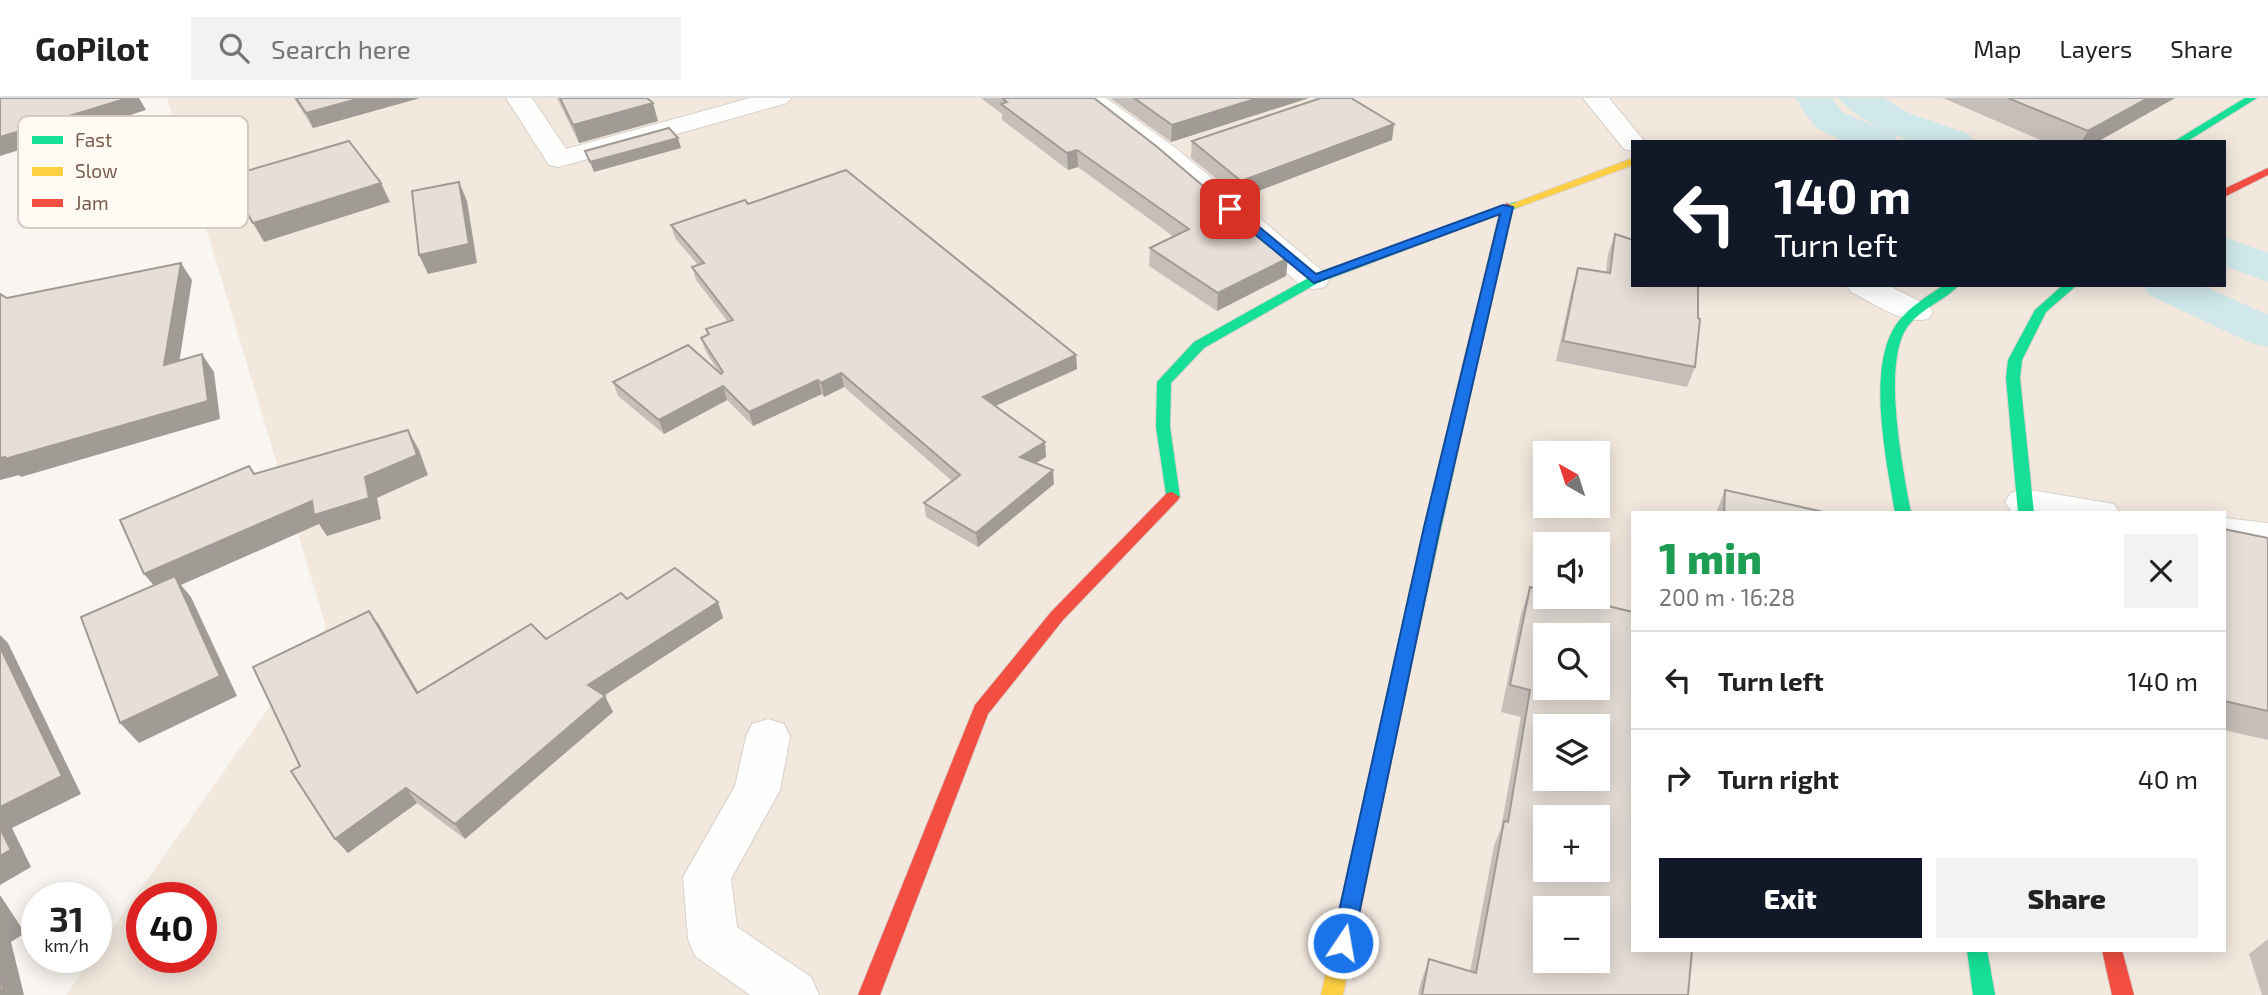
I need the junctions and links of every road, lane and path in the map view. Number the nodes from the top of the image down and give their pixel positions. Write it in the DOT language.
graph roads {
  1 [pos="519,98"];
  2 [pos="778,98"];
  3 [pos="1090,98"];
  4 [pos="1596,98"];
  5 [pos="2248,99"];
  6 [pos="1631,140"];
  7 [pos="2181,140"];
  8 [pos="1631,162"];
  9 [pos="2268,172"];
  10 [pos="2226,193"];
  11 [pos="1507,207"];
  12 [pos="1314,279"];
  13 [pos="1866,287"];
  14 [pos="1950,287"];
  15 [pos="2069,287"];
  16 [pos="1917,312"];
  17 [pos="2025,507"];
  18 [pos="1903,511"];
  19 [pos="2076,511"];
  20 [pos="2226,531"];
  21 [pos="2268,537"];
  22 [pos="768,737"];
  23 [pos="1977,952"];
  24 [pos="2112,952"];
  25 [pos="793,995"];
  26 [pos="869,995"];
  27 [pos="1332,995"];
  28 [pos="1984,995"];
  29 [pos="2123,995"];
  1 -- 2 [label="street"];
  3 -- 12 [label="street"];
  4 -- 6 [label="street"];
  5 -- 7 [label="street"];
  8 -- 11 [label="street"];
  9 -- 10 [label="street"];
  11 -- 12 [label="street"];
  11 -- 27 [label="street"];
  12 -- 26 [label="street"];
  13 -- 16 [label="street"];
  14 -- 16 [label="street"];
  15 -- 17 [label="street"];
  16 -- 18 [label="street"];
  17 -- 19 [label="street"];
  20 -- 21 [label="street"];
  22 -- 25 [label="street"];
  23 -- 28 [label="street"];
  24 -- 29 [label="street"];
}
